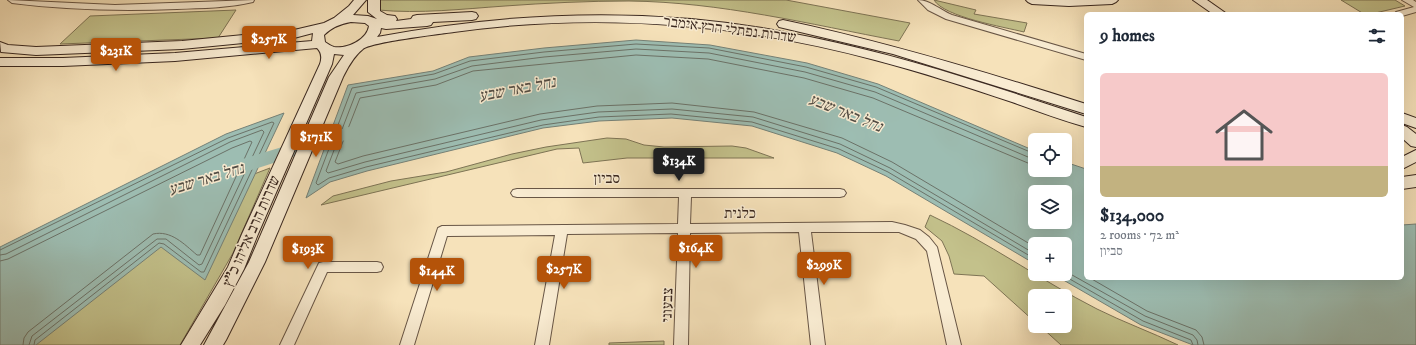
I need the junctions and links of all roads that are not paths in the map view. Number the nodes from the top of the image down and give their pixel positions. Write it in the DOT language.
graph roads {
  1 [pos="12,0"];
  2 [pos="250,0"];
  3 [pos="360,0"];
  4 [pos="372,0"];
  5 [pos="922,0"];
  6 [pos="1032,0"];
  7 [pos="1112,0"];
  8 [pos="1199,0"];
  9 [pos="1212,0"];
  10 [pos="1406,0"];
  11 [pos="51,2"];
  12 [pos="1416,5"];
  13 [pos="1416,9"];
  14 [pos="1219,12"];
  15 [pos="1231,12"];
  16 [pos="1404,13"];
  17 [pos="472,16"];
  18 [pos="369,21"];
  19 [pos="331,24"];
  20 [pos="361,45"];
  21 [pos="0,46"];
  22 [pos="322,46"];
  23 [pos="218,53"];
  24 [pos="1084,56"];
  25 [pos="4,63"];
  26 [pos="319,78"];
  27 [pos="1084,108"];
  28 [pos="1404,119"];
  29 [pos="1084,121"];
  30 [pos="1404,123"];
  31 [pos="1416,123"];
  32 [pos="1416,129"];
  33 [pos="1404,132"];
  34 [pos="1416,142"];
  35 [pos="1416,155"];
  36 [pos="1404,163"];
  37 [pos="1416,181"];
  38 [pos="1404,183"];
  39 [pos="685,193"];
  40 [pos="840,193"];
  41 [pos="517,194"];
  42 [pos="805,229"];
  43 [pos="562,230"];
  44 [pos="685,230"];
  45 [pos="377,267"];
  46 [pos="190,345"];
  47 [pos="213,345"];
  48 [pos="287,345"];
  49 [pos="407,345"];
  50 [pos="542,345"];
  51 [pos="682,345"];
  52 [pos="818,345"];
  53 [pos="954,345"];
  1 -- 11 [label="street"];
  2 -- 11 [label="street"];
  3 -- 19 [label="main road"];
  4 -- 17 [label="main road"];
  4 -- 18 [label="main road"];
  5 -- 24 [label="street"];
  6 -- 7 [label="main road"];
  8 -- 14 [label="main road"];
  9 -- 15 [label="main road"];
  10 -- 12 [label="street"];
  13 -- 16 [label="street"];
  17 -- 18 [label="main road, שדרות נפתלי הרץ אימבר"];
  17 -- 27 [label="main road, שדרות נפתלי הרץ אימבר"];
  18 -- 19 [label="main road, שדרות נפתלי הרץ אימבר"];
  18 -- 20 [label="main road, שדרות הרב אליהו כ\"ץ"];
  19 -- 21 [label="main road"];
  19 -- 22 [label="main road"];
  20 -- 22 [label="main road, שדרות נפתלי הרץ אימבר"];
  20 -- 29 [label="main road, שדרות נפתלי הרץ אימבר"];
  20 -- 47 [label="main road, שדרות הרב אליהו כ\"ץ"];
  22 -- 23 [label="main road"];
  22 -- 26 [label="main road, שדרות הרב אליהו כ\"ץ"];
  23 -- 25 [label="main road"];
  23 -- 26 [label="main road"];
  26 -- 46 [label="main road, שדרות הרב אליהו כ\"ץ"];
  28 -- 31 [label="main road"];
  30 -- 32 [label="main road"];
  33 -- 34 [label="main road"];
  35 -- 36 [label="main road"];
  37 -- 38 [label="main road"];
  39 -- 40 [label="street, סביון"];
  39 -- 41 [label="street, סביון"];
  39 -- 44 [label="street, צבעוני"];
  42 -- 44 [label="street, כלנית"];
  42 -- 52 [label="street"];
  42 -- 53 [label="street, כלנית"];
  43 -- 44 [label="street, כלנית"];
  43 -- 49 [label="street, כלנית"];
  43 -- 50 [label="street"];
  44 -- 51 [label="street, צבעוני"];
  45 -- 48 [label="street"];
}
